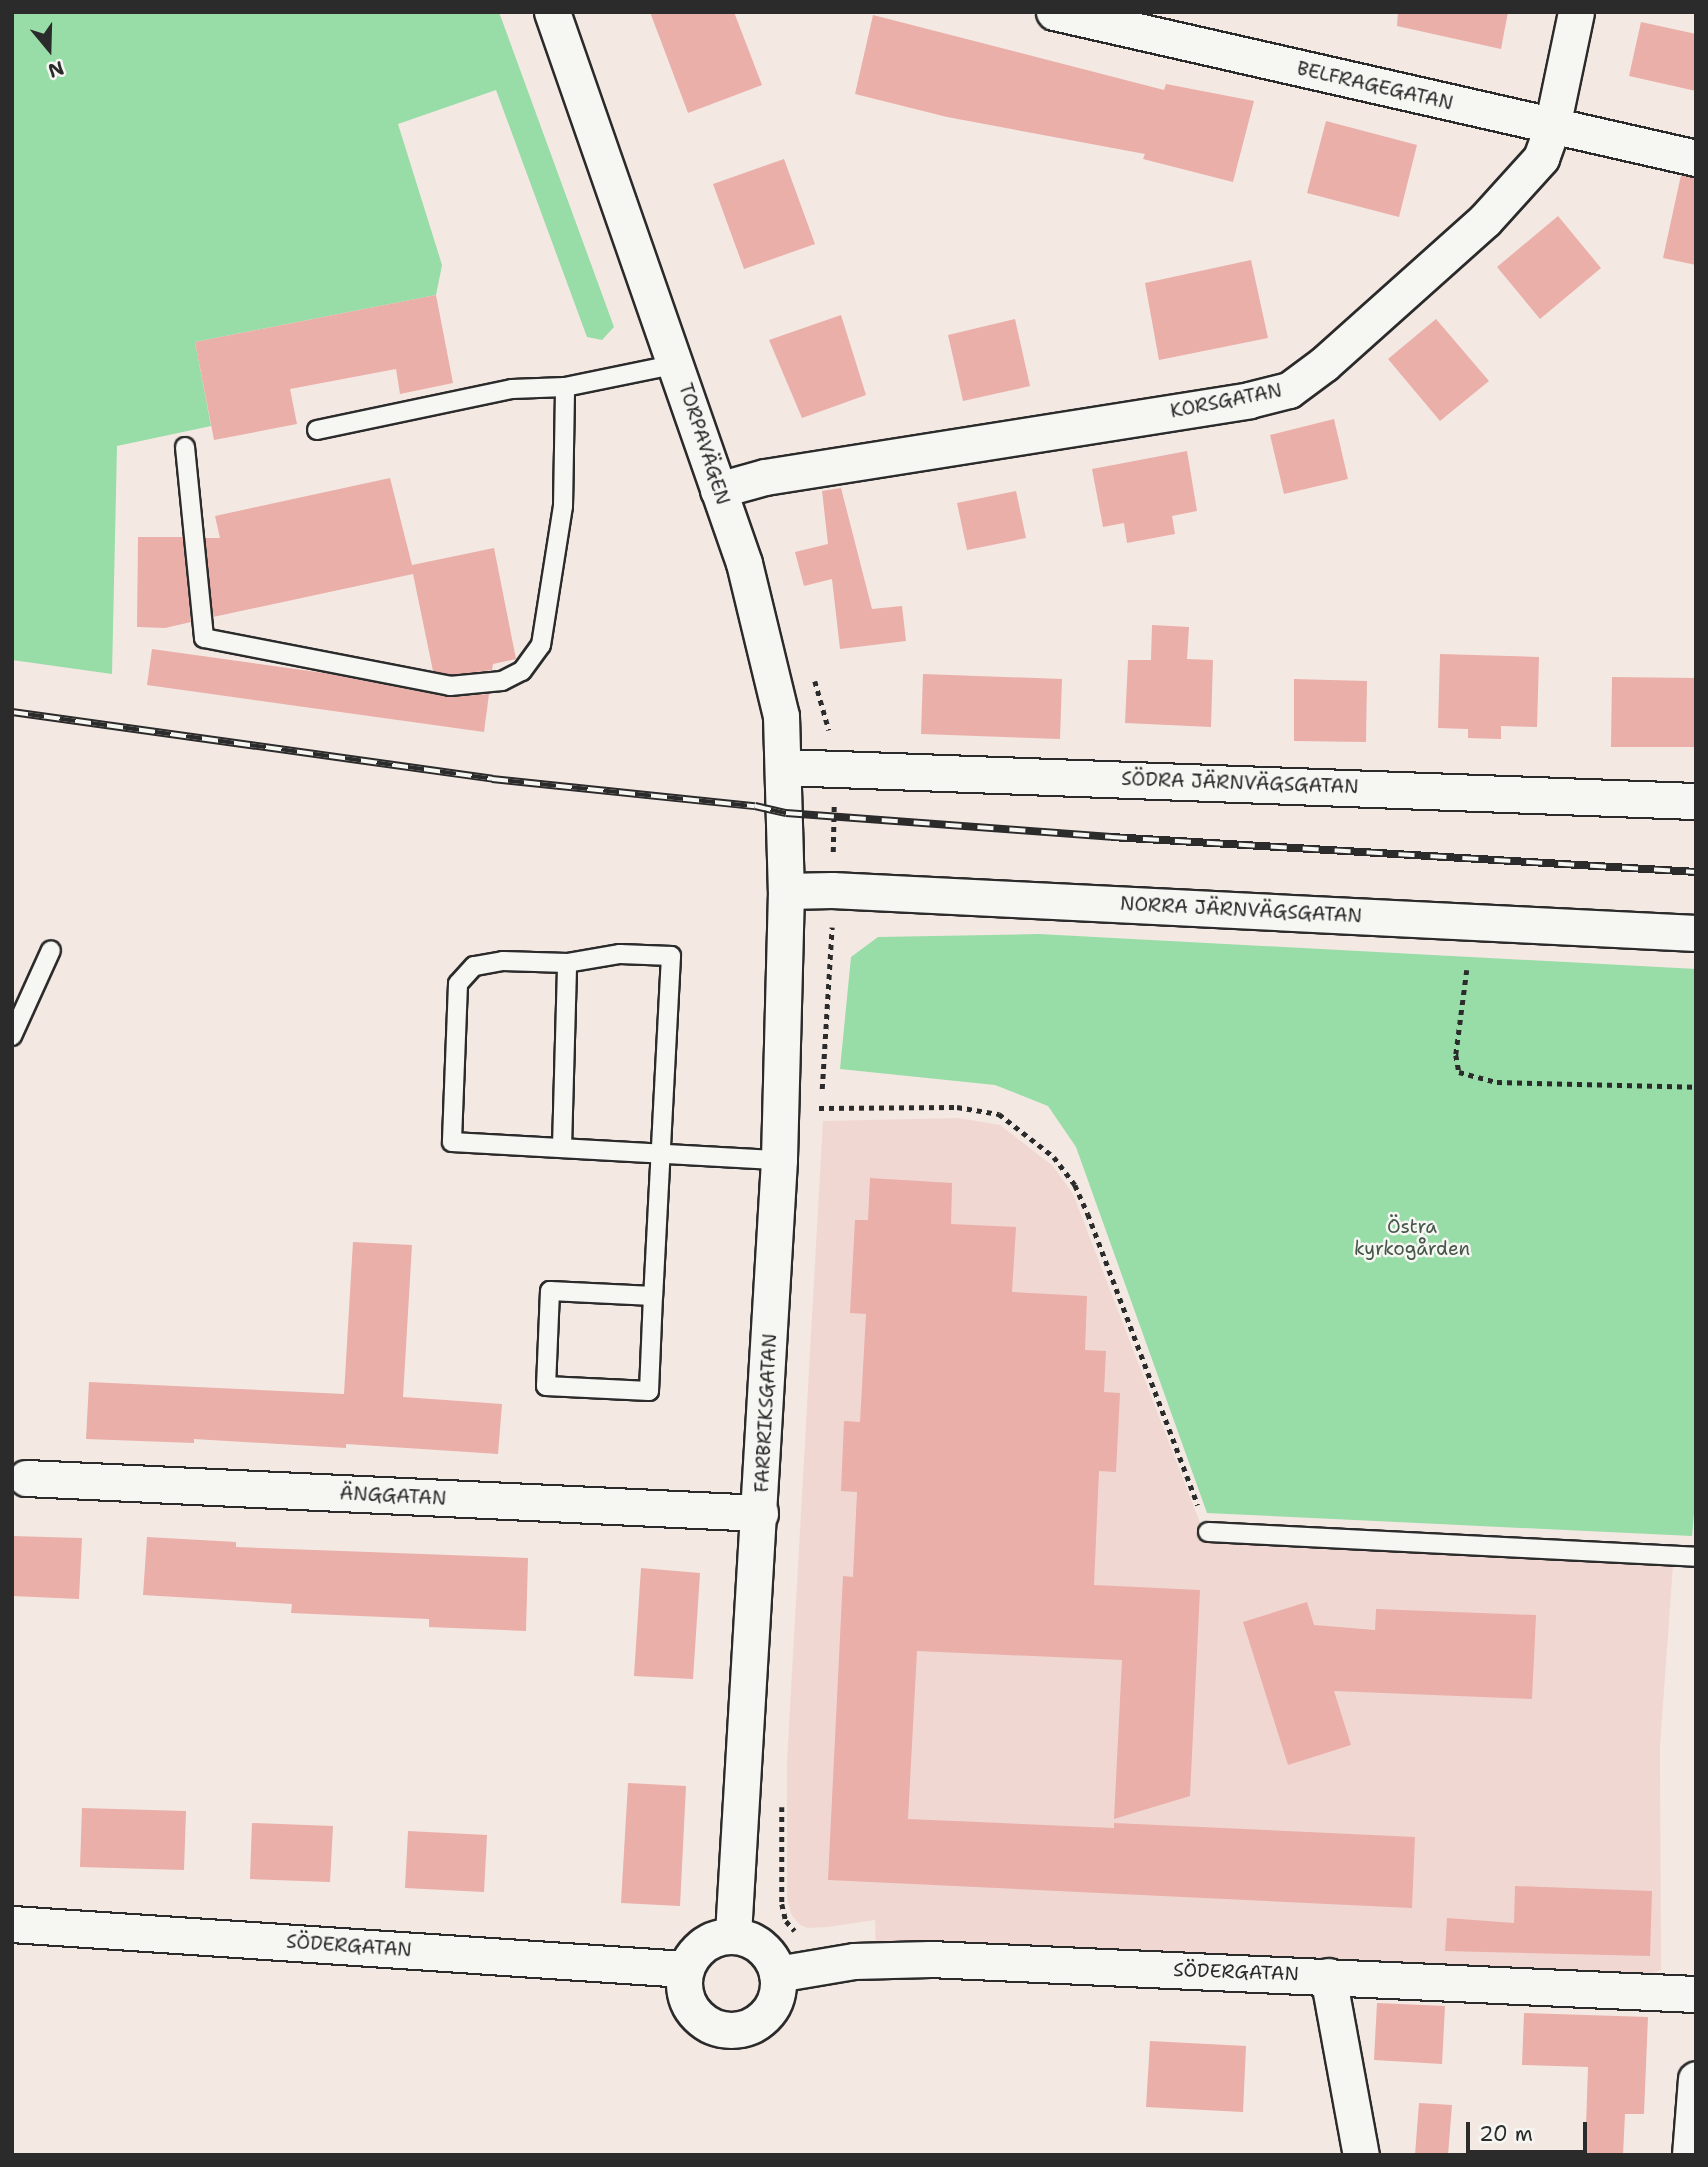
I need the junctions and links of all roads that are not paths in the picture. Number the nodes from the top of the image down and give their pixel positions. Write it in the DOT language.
graph roads {
  1 [pos="552,12"];
  2 [pos="1054,12"];
  3 [pos="1576,12"];
  4 [pos="1552,127"];
  5 [pos="1696,158"];
  6 [pos="677,364"];
  7 [pos="565,387"];
  8 [pos="317,430"];
  9 [pos="185,447"];
  10 [pos="718,490"];
  11 [pos="784,767"];
  12 [pos="1696,801"];
  13 [pos="786,891"];
  14 [pos="1696,933"];
  15 [pos="51,950"];
  16 [pos="567,963"];
  17 [pos="12,1036"];
  18 [pos="562,1147"];
  19 [pos="662,1155"];
  20 [pos="779,1160"];
  21 [pos="653,1296"];
  22 [pos="26,1478"];
  23 [pos="760,1513"];
  24 [pos="1208,1532"];
  25 [pos="1696,1557"];
  26 [pos="12,1924"];
  27 [pos="733,1935"];
  28 [pos="685,1969"];
  29 [pos="777,1974"];
  30 [pos="1328,1976"];
  31 [pos="1696,1994"];
  32 [pos="1696,2079"];
  33 [pos="1361,2155"];
  34 [pos="1690,2155"];
  1 -- 6 [label="street, TORPAVÄGEN"];
  2 -- 4 [label="street, BELFRAGEGATAN"];
  3 -- 4 [label="street, KORSGATAN"];
  4 -- 5 [label="street, BELFRAGEGATAN"];
  4 -- 10 [label="street, KORSGATAN"];
  6 -- 7 [label="lane"];
  6 -- 10 [label="street, TORPAVÄGEN"];
  7 -- 8 [label="lane"];
  7 -- 9 [label="lane"];
  10 -- 11 [label="street, TORPAVÄGEN"];
  11 -- 12 [label="street, SÖDRA JÄRNVÄGSGATAN"];
  11 -- 13 [label="street, TORPAVÄGEN"];
  13 -- 14 [label="street, NORRA JÄRNVÄGSGATAN"];
  13 -- 20 [label="street, FARBRIKSGATAN"];
  15 -- 17 [label="lane"];
  16 -- 18 [label="lane"];
  16 -- 18 [label="lane"];
  16 -- 19 [label="lane"];
  18 -- 19 [label="lane"];
  19 -- 20 [label="lane"];
  19 -- 21 [label="lane"];
  20 -- 23 [label="street, FARBRIKSGATAN"];
  21 -- 21 [label="lane"];
  22 -- 23 [label="street, ÄNGGATAN"];
  23 -- 27 [label="street, FARBRIKSGATAN"];
  24 -- 25 [label="lane"];
  26 -- 28 [label="street, SÖDERGATAN"];
  27 -- 28 [label="street"];
  27 -- 29 [label="street"];
  28 -- 29 [label="street"];
  29 -- 30 [label="street, SÖDERGATAN"];
  30 -- 31 [label="street, SÖDERGATAN"];
  30 -- 33 [label="street"];
  32 -- 34 [label="street"];
}
